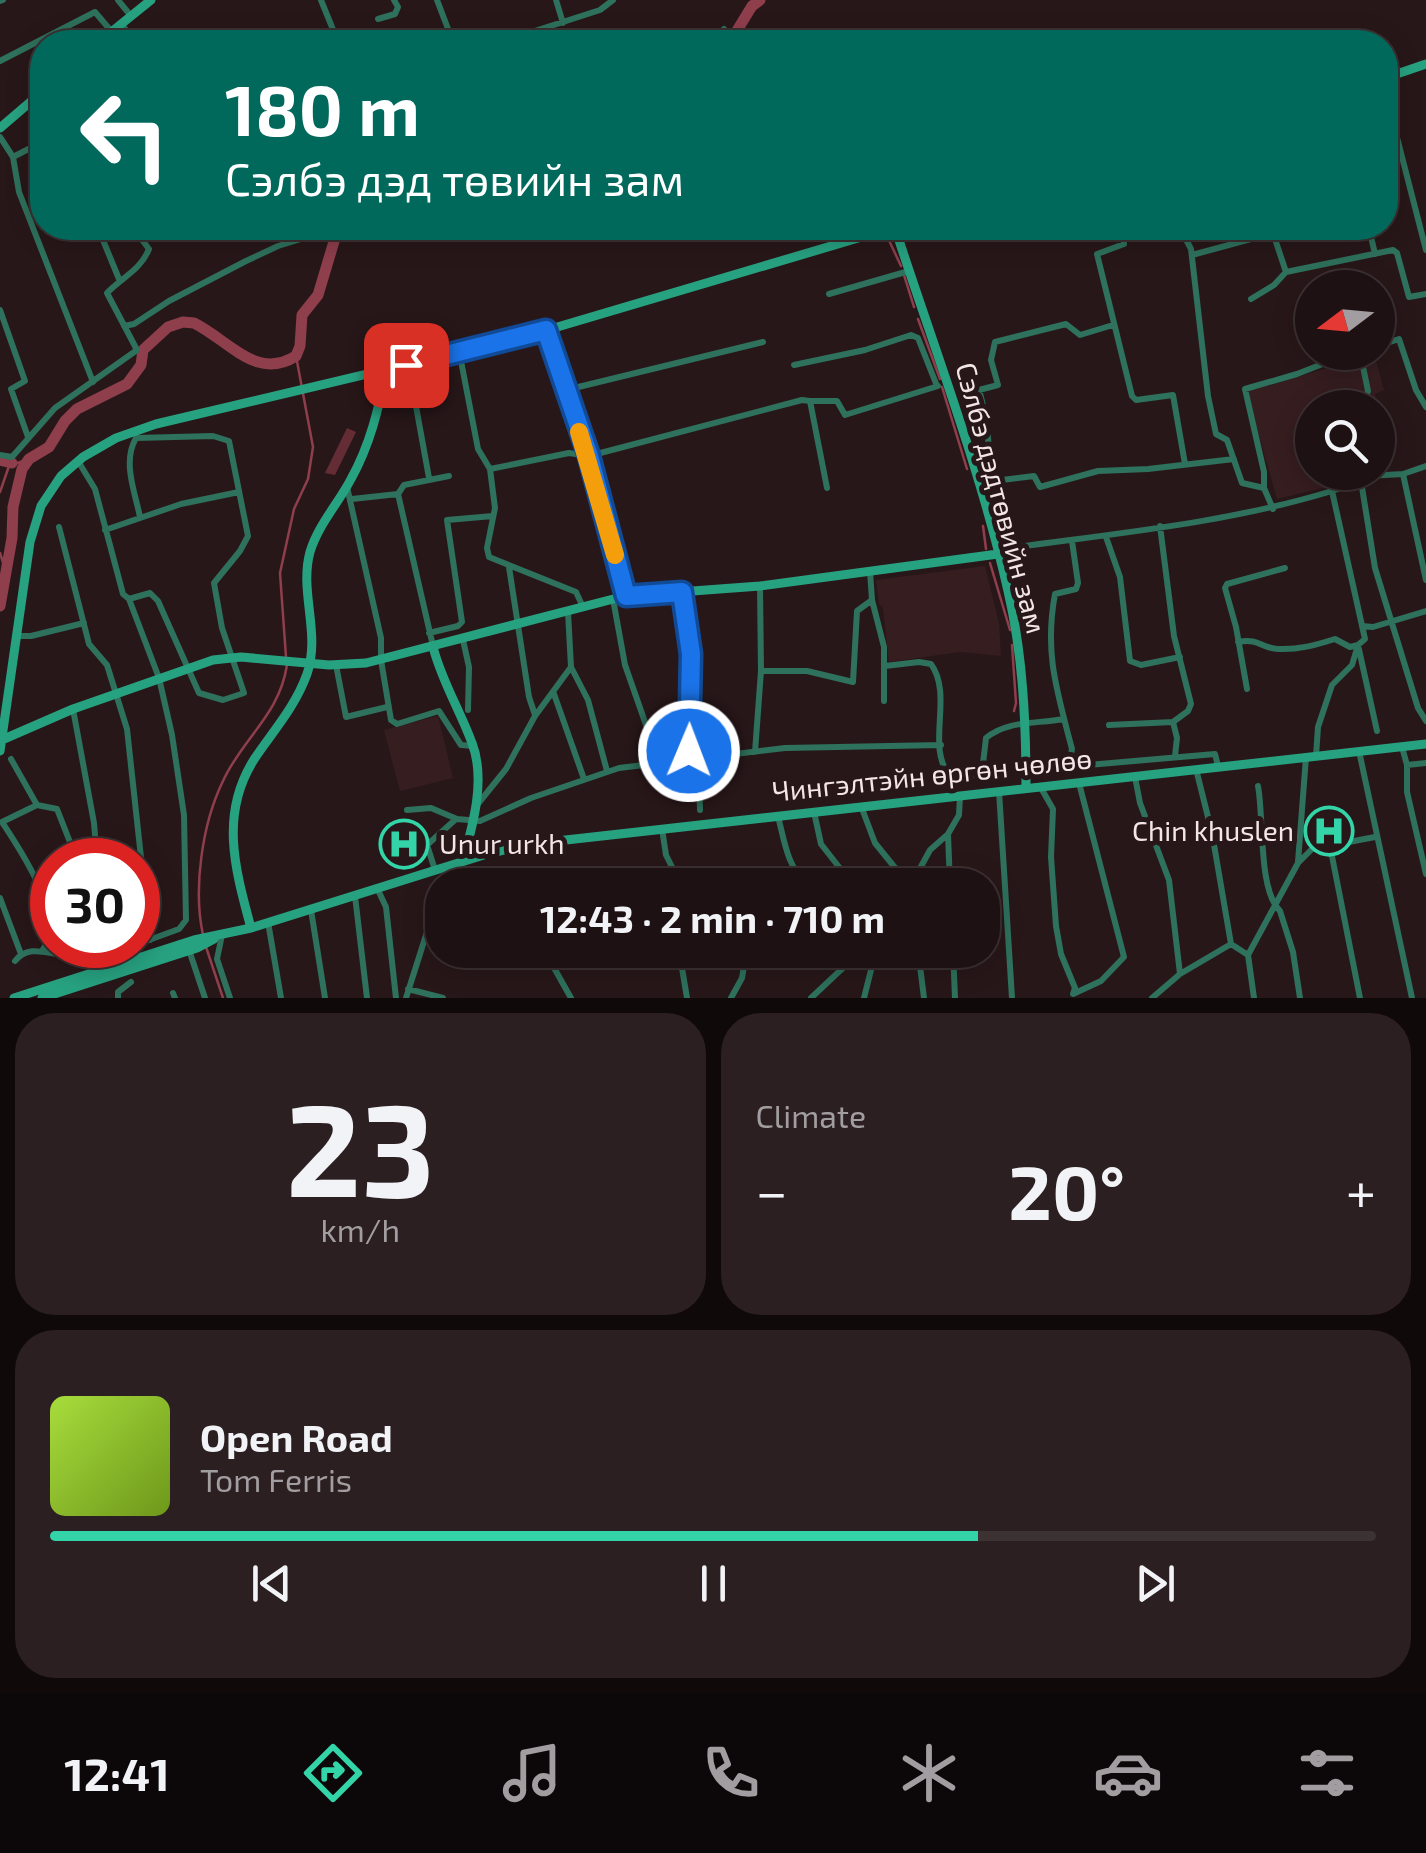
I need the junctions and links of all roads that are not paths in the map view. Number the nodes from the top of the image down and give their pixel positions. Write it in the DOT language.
graph roads {
  1 [pos="118,0"];
  2 [pos="151,0"];
  3 [pos="321,0"];
  4 [pos="394,0"];
  5 [pos="437,0"];
  6 [pos="556,0"];
  7 [pos="613,0"];
  8 [pos="132,16"];
  9 [pos="378,19"];
  10 [pos="564,23"];
  11 [pos="121,24"];
  12 [pos="60,30"];
  13 [pos="110,30"];
  14 [pos="114,30"];
  15 [pos="126,30"];
  16 [pos="333,30"];
  17 [pos="448,30"];
  18 [pos="541,30"];
  19 [pos="30,45"];
  20 [pos="0,60"];
  21 [pos="1426,64"];
  22 [pos="1398,74"];
  23 [pos="30,102"];
  24 [pos="0,128"];
  25 [pos="0,136"];
  26 [pos="1398,141"];
  27 [pos="30,148"];
  28 [pos="12,157"];
  29 [pos="30,220"];
  30 [pos="38,240"];
  31 [pos="103,240"];
  32 [pos="143,240"];
  33 [pos="298,240"];
  34 [pos="853,240"];
  35 [pos="898,240"];
  36 [pos="1124,240"];
  37 [pos="1189,240"];
  38 [pos="1239,240"];
  39 [pos="1275,240"];
  40 [pos="1371,240"];
  41 [pos="1426,250"];
  42 [pos="1192,254"];
  43 [pos="1374,254"];
  44 [pos="909,271"];
  45 [pos="1286,272"];
  46 [pos="119,279"];
  47 [pos="829,294"];
  48 [pos="1426,294"];
  49 [pos="1251,299"];
  50 [pos="0,310"];
  51 [pos="1114,325"];
  52 [pos="124,326"];
  53 [pos="546,330"];
  54 [pos="1395,340"];
  55 [pos="764,342"];
  56 [pos="461,361"];
  57 [pos="794,366"];
  58 [pos="386,370"];
  59 [pos="1308,370"];
  60 [pos="410,373"];
  61 [pos="93,382"];
  62 [pos="949,382"];
  63 [pos="937,386"];
  64 [pos="564,391"];
  65 [pos="810,401"];
  66 [pos="1426,407"];
  67 [pos="28,437"];
  68 [pos="0,455"];
  69 [pos="589,456"];
  70 [pos="1234,459"];
  71 [pos="78,461"];
  72 [pos="1185,464"];
  73 [pos="1426,466"];
  74 [pos="490,469"];
  75 [pos="1403,474"];
  76 [pos="988,475"];
  77 [pos="1395,475"];
  78 [pos="448,476"];
  79 [pos="430,478"];
  80 [pos="977,481"];
  81 [pos="347,487"];
  82 [pos="827,488"];
  83 [pos="1264,488"];
  84 [pos="1367,490"];
  85 [pos="1332,491"];
  86 [pos="239,492"];
  87 [pos="398,494"];
  88 [pos="352,499"];
  89 [pos="1272,509"];
  90 [pos="494,516"];
  91 [pos="140,517"];
  92 [pos="59,526"];
  93 [pos="1160,526"];
  94 [pos="105,530"];
  95 [pos="1106,537"];
  96 [pos="1072,541"];
  97 [pos="998,554"];
  98 [pos="509,566"];
  99 [pos="1286,568"];
  100 [pos="870,571"];
  101 [pos="1426,580"];
  102 [pos="760,586"];
  103 [pos="682,592"];
  104 [pos="626,596"];
  105 [pos="129,599"];
  106 [pos="613,599"];
  107 [pos="872,600"];
  108 [pos="583,608"];
  109 [pos="1426,611"];
  110 [pos="568,612"];
  111 [pos="1393,620"];
  112 [pos="84,622"];
  113 [pos="518,623"];
  114 [pos="1361,625"];
  115 [pos="430,632"];
  116 [pos="17,636"];
  117 [pos="463,640"];
  118 [pos="1238,642"];
  119 [pos="1358,646"];
  120 [pos="433,647"];
  121 [pos="232,657"];
  122 [pos="1180,657"];
  123 [pos="381,660"];
  124 [pos="306,662"];
  125 [pos="336,665"];
  126 [pos="885,666"];
  127 [pos="187,668"];
  128 [pos="571,668"];
  129 [pos="761,671"];
  130 [pos="159,678"];
  131 [pos="1247,689"];
  132 [pos="116,694"];
  133 [pos="554,694"];
  134 [pos="884,701"];
  135 [pos="387,707"];
  136 [pos="73,709"];
  137 [pos="468,710"];
  138 [pos="535,716"];
  139 [pos="1064,719"];
  140 [pos="1426,721"];
  141 [pos="1173,722"];
  142 [pos="1024,723"];
  143 [pos="1109,725"];
  144 [pos="1376,732"];
  145 [pos="4,740"];
  146 [pos="1426,744"];
  147 [pos="941,745"];
  148 [pos="474,746"];
  149 [pos="1402,747"];
  150 [pos="0,751"];
  151 [pos="1360,751"];
  152 [pos="756,752"];
  153 [pos="1175,756"];
  154 [pos="1312,757"];
  155 [pos="10,759"];
  156 [pos="690,760"];
  157 [pos="659,762"];
  158 [pos="1426,763"];
  159 [pos="1069,764"];
  160 [pos="1408,764"];
  161 [pos="1048,766"];
  162 [pos="1218,766"];
  163 [pos="1196,769"];
  164 [pos="607,771"];
  165 [pos="1135,776"];
  166 [pos="584,779"];
  167 [pos="1078,782"];
  168 [pos="1040,786"];
  169 [pos="1258,786"];
  170 [pos="1026,787"];
  171 [pos="999,790"];
  172 [pos="960,795"];
  173 [pos="36,805"];
  174 [pos="861,805"];
  175 [pos="476,806"];
  176 [pos="408,810"];
  177 [pos="700,810"];
  178 [pos="814,811"];
  179 [pos="778,815"];
  180 [pos="457,819"];
  181 [pos="473,821"];
  182 [pos="1,822"];
  183 [pos="662,828"];
  184 [pos="948,834"];
  185 [pos="1375,836"];
  186 [pos="69,838"];
  187 [pos="95,838"];
  188 [pos="139,838"];
  189 [pos="1330,846"];
  190 [pos="463,861"];
  191 [pos="1298,864"];
  192 [pos="448,866"];
  193 [pos="434,868"];
  194 [pos="442,868"];
  195 [pos="673,868"];
  196 [pos="794,868"];
  197 [pos="840,868"];
  198 [pos="896,868"];
  199 [pos="920,868"];
  200 [pos="949,868"];
  201 [pos="425,874"];
  202 [pos="1426,874"];
  203 [pos="30,875"];
  204 [pos="378,890"];
  205 [pos="355,896"];
  206 [pos="0,898"];
  207 [pos="1275,906"];
  208 [pos="311,910"];
  209 [pos="268,922"];
  210 [pos="250,928"];
  211 [pos="160,936"];
  212 [pos="215,937"];
  213 [pos="425,937"];
  214 [pos="1231,944"];
  215 [pos="193,946"];
  216 [pos="30,952"];
  217 [pos="21,954"];
  218 [pos="1248,954"];
  219 [pos="15,961"];
  220 [pos="554,968"];
  221 [pos="682,968"];
  222 [pos="744,968"];
  223 [pos="843,968"];
  224 [pos="873,968"];
  225 [pos="920,968"];
  226 [pos="954,968"];
  227 [pos="1180,974"];
  228 [pos="130,982"];
  229 [pos="408,989"];
  230 [pos="55,996"];
  231 [pos="1071,996"];
  232 [pos="14,998"];
  233 [pos="42,998"];
  234 [pos="118,998"];
  235 [pos="204,998"];
  236 [pos="230,998"];
  237 [pos="281,998"];
  238 [pos="326,998"];
  239 [pos="366,998"];
  240 [pos="396,998"];
  241 [pos="406,998"];
  242 [pos="443,998"];
  243 [pos="571,998"];
  244 [pos="687,998"];
  245 [pos="731,998"];
  246 [pos="811,998"];
  247 [pos="864,998"];
  248 [pos="924,998"];
  249 [pos="956,998"];
  250 [pos="1012,998"];
  251 [pos="1152,998"];
  252 [pos="1254,998"];
  253 [pos="1300,998"];
  254 [pos="1360,998"];
  255 [pos="1412,998"];
  1 -- 8 [label="street"];
  2 -- 8 [label="street"];
  3 -- 16 [label="street"];
  4 -- 9 [label="street"];
  5 -- 17 [label="street"];
  6 -- 10 [label="street"];
  7 -- 10 [label="street"];
  8 -- 11 [label="street"];
  10 -- 18 [label="street"];
  11 -- 14 [label="street"];
  11 -- 15 [label="street"];
  12 -- 13 [label="street"];
  19 -- 20 [label="street"];
  21 -- 22 [label="street"];
  23 -- 24 [label="street"];
  25 -- 28 [label="street"];
  26 -- 41 [label="street"];
  27 -- 28 [label="street"];
  28 -- 29 [label="street"];
  30 -- 61 [label="street"];
  31 -- 46 [label="street"];
  32 -- 46 [label="street"];
  33 -- 52 [label="street"];
  34 -- 53 [label="street"];
  35 -- 44 [label="street, Сэлбэ дэдтөвийн зам"];
  36 -- 51 [label="street"];
  37 -- 42 [label="street"];
  38 -- 42 [label="street"];
  39 -- 45 [label="street"];
  40 -- 43 [label="street"];
  42 -- 70 [label="street"];
  43 -- 45 [label="street"];
  43 -- 48 [label="street"];
  44 -- 47 [label="street"];
  44 -- 62 [label="street, Сэлбэ дэдтөвийн зам"];
  45 -- 49 [label="street"];
  46 -- 52 [label="street"];
  50 -- 67 [label="street"];
  51 -- 72 [label="street"];
  51 -- 76 [label="street"];
  52 -- 61 [label="street"];
  53 -- 58 [label="street"];
  53 -- 64 [label="street"];
  54 -- 66 [label="street"];
  55 -- 64 [label="street"];
  56 -- 74 [label="street"];
  57 -- 63 [label="street"];
  58 -- 71 [label="street"];
  58 -- 81 [label="street"];
  59 -- 83 [label="street"];
  60 -- 79 [label="street"];
  61 -- 67 [label="street"];
  62 -- 63 [label="street"];
  62 -- 80 [label="street, Сэлбэ дэдтөвийн зам"];
  63 -- 65 [label="street"];
  64 -- 69 [label="street"];
  65 -- 69 [label="street"];
  65 -- 82 [label="street"];
  67 -- 68 [label="street"];
  69 -- 74 [label="street"];
  69 -- 104 [label="street"];
  70 -- 72 [label="street"];
  70 -- 83 [label="street"];
  71 -- 94 [label="street"];
  71 -- 116 [label="street"];
  72 -- 76 [label="street"];
  73 -- 75 [label="street"];
  74 -- 90 [label="street"];
  75 -- 77 [label="street"];
  75 -- 101 [label="street"];
  76 -- 80 [label="street"];
  78 -- 79 [label="street"];
  79 -- 87 [label="street"];
  80 -- 97 [label="street, Сэлбэ дэдтөвийн зам"];
  81 -- 88 [label="street"];
  81 -- 124 [label="street"];
  83 -- 89 [label="street"];
  84 -- 111 [label="street"];
  85 -- 89 [label="street"];
  85 -- 114 [label="street"];
  86 -- 91 [label="street"];
  86 -- 91 [label="street"];
  86 -- 121 [label="street"];
  87 -- 88 [label="street"];
  87 -- 115 [label="street"];
  88 -- 123 [label="street"];
  89 -- 93 [label="street"];
  90 -- 98 [label="street"];
  90 -- 115 [label="street"];
  91 -- 94 [label="street"];
  92 -- 112 [label="street"];
  93 -- 95 [label="street"];
  93 -- 122 [label="street"];
  94 -- 105 [label="street"];
  95 -- 96 [label="street"];
  95 -- 122 [label="street"];
  96 -- 97 [label="street"];
  96 -- 139 [label="street"];
  97 -- 100 [label="street"];
  97 -- 142 [label="street, Сэлбэ дэдтөвийн зам"];
  98 -- 108 [label="street"];
  98 -- 113 [label="street"];
  99 -- 118 [label="street"];
  100 -- 102 [label="street"];
  100 -- 107 [label="street"];
  102 -- 103 [label="street"];
  102 -- 129 [label="street"];
  103 -- 104 [label="street"];
  103 -- 156 [label="street"];
  104 -- 106 [label="street"];
  105 -- 127 [label="street"];
  105 -- 130 [label="street"];
  106 -- 108 [label="street"];
  106 -- 157 [label="street"];
  107 -- 126 [label="street"];
  107 -- 129 [label="street"];
  108 -- 110 [label="street"];
  109 -- 111 [label="street"];
  110 -- 113 [label="street"];
  110 -- 128 [label="street"];
  111 -- 114 [label="street"];
  111 -- 140 [label="street"];
  112 -- 116 [label="street"];
  112 -- 132 [label="street"];
  113 -- 117 [label="street"];
  113 -- 138 [label="street"];
  114 -- 119 [label="street"];
  115 -- 120 [label="street"];
  116 -- 145 [label="street"];
  117 -- 120 [label="street"];
  117 -- 137 [label="street"];
  118 -- 119 [label="street"];
  118 -- 131 [label="street"];
  119 -- 144 [label="street"];
  119 -- 154 [label="street"];
  120 -- 123 [label="street"];
  120 -- 148 [label="street"];
  121 -- 124 [label="street"];
  121 -- 127 [label="street"];
  121 -- 127 [label="street"];
  122 -- 141 [label="street"];
  123 -- 125 [label="street"];
  123 -- 135 [label="street"];
  124 -- 125 [label="street"];
  124 -- 210 [label="street"];
  125 -- 135 [label="street"];
  126 -- 134 [label="street"];
  126 -- 147 [label="street"];
  127 -- 130 [label="street"];
  128 -- 133 [label="street"];
  128 -- 164 [label="street"];
  129 -- 152 [label="street"];
  130 -- 132 [label="street"];
  130 -- 211 [label="street"];
  132 -- 136 [label="street"];
  132 -- 188 [label="street"];
  133 -- 138 [label="street"];
  133 -- 166 [label="street"];
  135 -- 148 [label="street"];
  136 -- 145 [label="street"];
  136 -- 187 [label="street"];
  138 -- 175 [label="street"];
  139 -- 142 [label="street"];
  139 -- 159 [label="street"];
  141 -- 143 [label="street"];
  141 -- 153 [label="street"];
  142 -- 147 [label="street"];
  142 -- 170 [label="street, Сэлбэ дэдтөвийн зам"];
  145 -- 150 [label="street"];
  146 -- 149 [label="street, Чингэлтэйн өргөн чөлөө"];
  147 -- 152 [label="street"];
  148 -- 175 [label="street"];
  149 -- 151 [label="street, Чингэлтэйн өргөн чөлөө"];
  149 -- 160 [label="street"];
  151 -- 154 [label="street, Чингэлтэйн өргөн чөлөө"];
  151 -- 185 [label="street"];
  152 -- 156 [label="street"];
  153 -- 159 [label="street"];
  153 -- 162 [label="street"];
  154 -- 162 [label="street, Чингэлтэйн өргөн чөлөө"];
  154 -- 191 [label="street"];
  155 -- 173 [label="street"];
  156 -- 157 [label="street"];
  156 -- 177 [label="street"];
  157 -- 164 [label="street"];
  158 -- 160 [label="street"];
  159 -- 161 [label="street"];
  160 -- 202 [label="street"];
  162 -- 163 [label="street, Чингэлтэйн өргөн чөлөө"];
  163 -- 165 [label="street, Чингэлтэйн өргөн чөлөө"];
  163 -- 214 [label="street"];
  164 -- 166 [label="street"];
  165 -- 167 [label="street, Чингэлтэйн өргөн чөлөө"];
  165 -- 227 [label="street"];
  166 -- 181 [label="street"];
  167 -- 168 [label="street, Чингэлтэйн өргөн чөлөө"];
  167 -- 231 [label="street"];
  168 -- 170 [label="street, Чингэлтэйн өргөн чөлөө"];
  168 -- 231 [label="street"];
  169 -- 207 [label="street"];
  170 -- 171 [label="street, Чингэлтэйн өргөн чөлөө"];
  171 -- 172 [label="street, Чингэлтэйн өргөн чөлөө"];
  171 -- 250 [label="street"];
  172 -- 174 [label="street, Чингэлтэйн өргөн чөлөө"];
  172 -- 184 [label="street"];
  173 -- 182 [label="street"];
  173 -- 186 [label="street"];
  174 -- 178 [label="street, Чингэлтэйн өргөн чөлөө"];
  174 -- 198 [label="street"];
  175 -- 181 [label="street"];
  176 -- 180 [label="street"];
  178 -- 179 [label="street, Чингэлтэйн өргөн чөлөө"];
  178 -- 197 [label="street"];
  179 -- 183 [label="street, Чингэлтэйн өргөн чөлөө"];
  179 -- 196 [label="street"];
  180 -- 181 [label="street"];
  180 -- 193 [label="street"];
  181 -- 190 [label="street"];
  182 -- 203 [label="street"];
  183 -- 190 [label="street, Чингэлтэйн өргөн чөлөө"];
  183 -- 195 [label="street"];
  184 -- 199 [label="street"];
  184 -- 200 [label="street"];
  185 -- 189 [label="street"];
  185 -- 255 [label="street"];
  189 -- 191 [label="street"];
  189 -- 254 [label="street"];
  190 -- 192 [label="street, Чингэлтэйн өргөн чөлөө"];
  191 -- 207 [label="street"];
  192 -- 194 [label="street, Чингэлтэйн өргөн чөлөө"];
  201 -- 204 [label="street, Чингэлтэйн өргөн чөлөө"];
  204 -- 205 [label="street, Чингэлтэйн өргөн чөлөө"];
  204 -- 240 [label="street"];
  205 -- 208 [label="street, Чингэлтэйн өргөн чөлөө"];
  205 -- 239 [label="street"];
  206 -- 217 [label="street"];
  207 -- 218 [label="street"];
  207 -- 253 [label="street"];
  208 -- 209 [label="street, Чингэлтэйн өргөн чөлөө"];
  208 -- 238 [label="street"];
  209 -- 210 [label="street, Чингэлтэйн өргөн чөлөө"];
  209 -- 237 [label="street"];
  210 -- 212 [label="street, Чингэлтэйн өргөн чөлөө"];
  212 -- 215 [label="street, Чингэлтэйн өргөн чөлөө"];
  212 -- 236 [label="street"];
  213 -- 229 [label="street"];
  214 -- 218 [label="street"];
  214 -- 227 [label="street"];
  215 -- 230 [label="street, Чингэлтэйн өргөн чөлөө"];
  215 -- 232 [label="street, Чингэлтэйн өргөн чөлөө"];
  215 -- 235 [label="street"];
  216 -- 217 [label="street"];
  217 -- 219 [label="street"];
  218 -- 252 [label="street"];
  220 -- 243 [label="street"];
  221 -- 244 [label="street"];
  222 -- 245 [label="street"];
  223 -- 246 [label="street"];
  224 -- 247 [label="street"];
  225 -- 248 [label="street"];
  226 -- 249 [label="street"];
  227 -- 251 [label="street"];
  228 -- 234 [label="street"];
  229 -- 241 [label="street"];
  229 -- 242 [label="street"];
  230 -- 233 [label="street, Чингэлтэйн өргөн чөлөө"];
}
